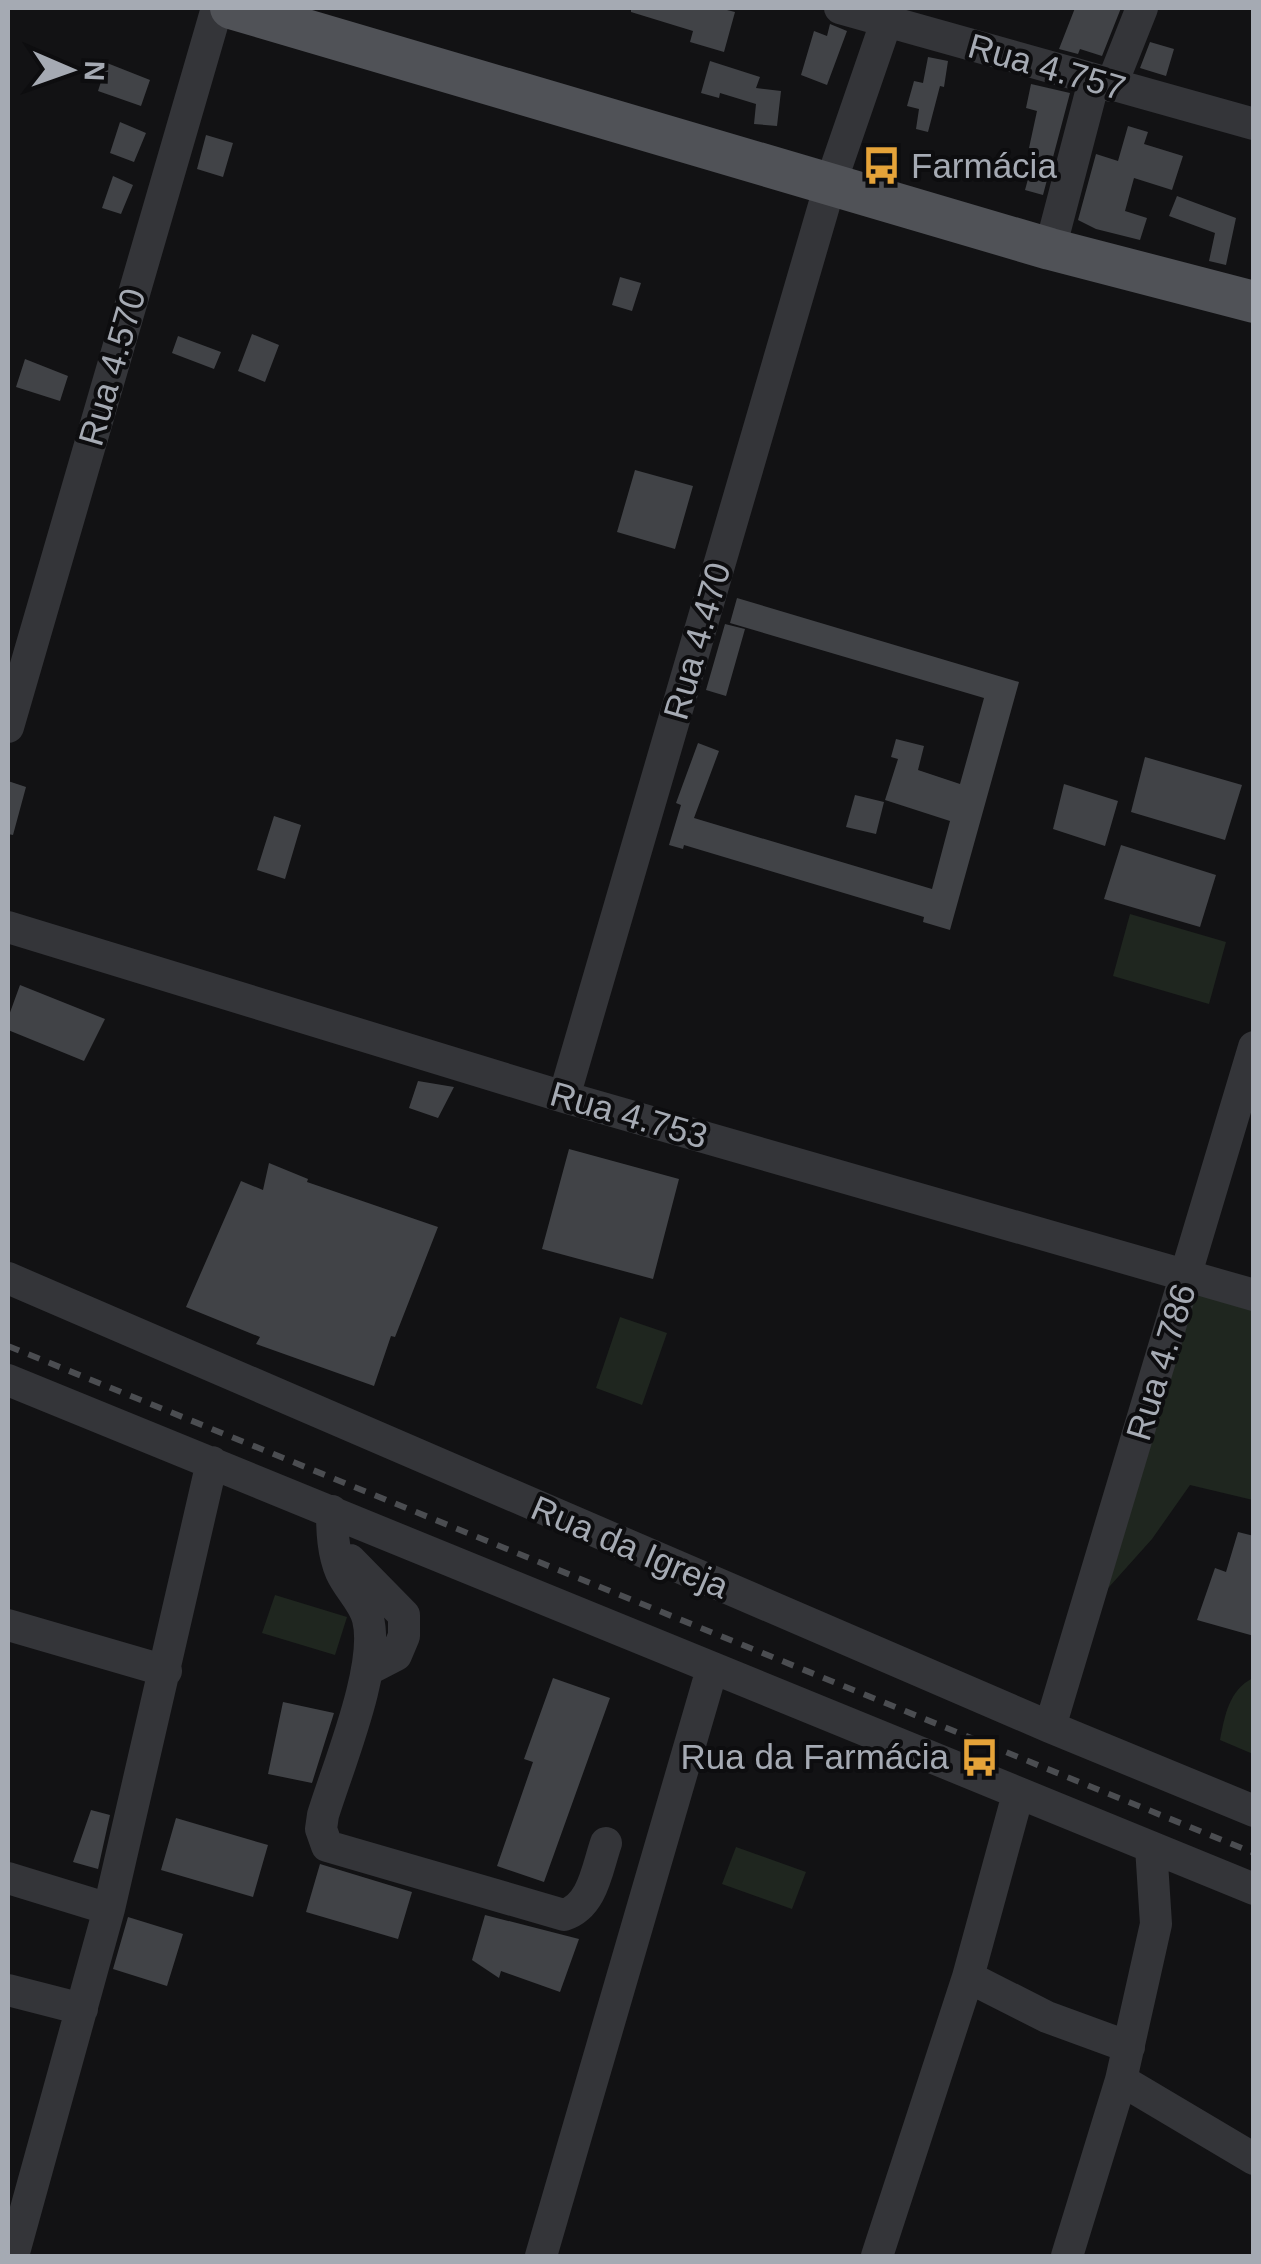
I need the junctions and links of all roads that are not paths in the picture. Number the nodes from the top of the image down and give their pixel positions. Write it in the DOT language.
graph roads {
  1 [pos="218,8"];
  2 [pos="231,8"];
  3 [pos="840,8"];
  4 [pos="1142,8"];
  5 [pos="888,14"];
  6 [pos="1103,84"];
  7 [pos="1254,124"];
  8 [pos="830,185"];
  9 [pos="1050,250"];
  10 [pos="1254,302"];
  11 [pos="8,728"];
  12 [pos="8,926"];
  13 [pos="1254,1047"];
  14 [pos="564,1097"];
  15 [pos="1188,1276"];
  16 [pos="8,1278"];
  17 [pos="1254,1294"];
  18 [pos="8,1380"];
  19 [pos="212,1462"];
  20 [pos="332,1527"];
  21 [pos="8,1625"];
  22 [pos="712,1669"];
  23 [pos="166,1672"];
  24 [pos="1050,1728"];
  25 [pos="1018,1794"];
  26 [pos="1254,1811"];
  27 [pos="606,1843"];
  28 [pos="1151,1847"];
  29 [pos="8,1878"];
  30 [pos="1254,1889"];
  31 [pos="108,1909"];
  32 [pos="968,1977"];
  33 [pos="8,1990"];
  34 [pos="82,2009"];
  35 [pos="1128,2047"];
  36 [pos="1121,2080"];
  37 [pos="1254,2159"];
  38 [pos="13,2256"];
  39 [pos="541,2256"];
  40 [pos="877,2256"];
  41 [pos="1067,2256"];
  1 -- 11 [label="street, Rua 4.570"];
  2 -- 8 [label="main road"];
  3 -- 5 [label="street, Rua 4.757"];
  4 -- 6 [label="street"];
  5 -- 6 [label="street, Rua 4.757"];
  5 -- 8 [label="street, Rua 4.470"];
  6 -- 7 [label="street, Rua 4.757"];
  6 -- 9 [label="street"];
  8 -- 9 [label="main road"];
  8 -- 14 [label="street, Rua 4.470"];
  9 -- 10 [label="main road"];
  12 -- 14 [label="street, Rua 4.753"];
  13 -- 15 [label="street, Rua 4.786"];
  14 -- 15 [label="street, Rua 4.753"];
  15 -- 17 [label="street, Rua 4.753"];
  15 -- 24 [label="street, Rua 4.786"];
  16 -- 24 [label="street, Rua da Igreja"];
  18 -- 19 [label="street"];
  19 -- 20 [label="street"];
  19 -- 23 [label="street"];
  20 -- 22 [label="street"];
  20 -- 27 [label="street"];
  21 -- 23 [label="street"];
  22 -- 25 [label="street"];
  22 -- 39 [label="street"];
  23 -- 31 [label="street"];
  24 -- 26 [label="street, Rua da Igreja"];
  25 -- 28 [label="street"];
  25 -- 32 [label="street"];
  28 -- 30 [label="street"];
  28 -- 35 [label="street"];
  29 -- 31 [label="street"];
  31 -- 34 [label="street"];
  32 -- 35 [label="street"];
  32 -- 40 [label="street"];
  33 -- 34 [label="street"];
  34 -- 38 [label="street"];
  35 -- 36 [label="street"];
  36 -- 37 [label="street"];
  36 -- 41 [label="street"];
}
